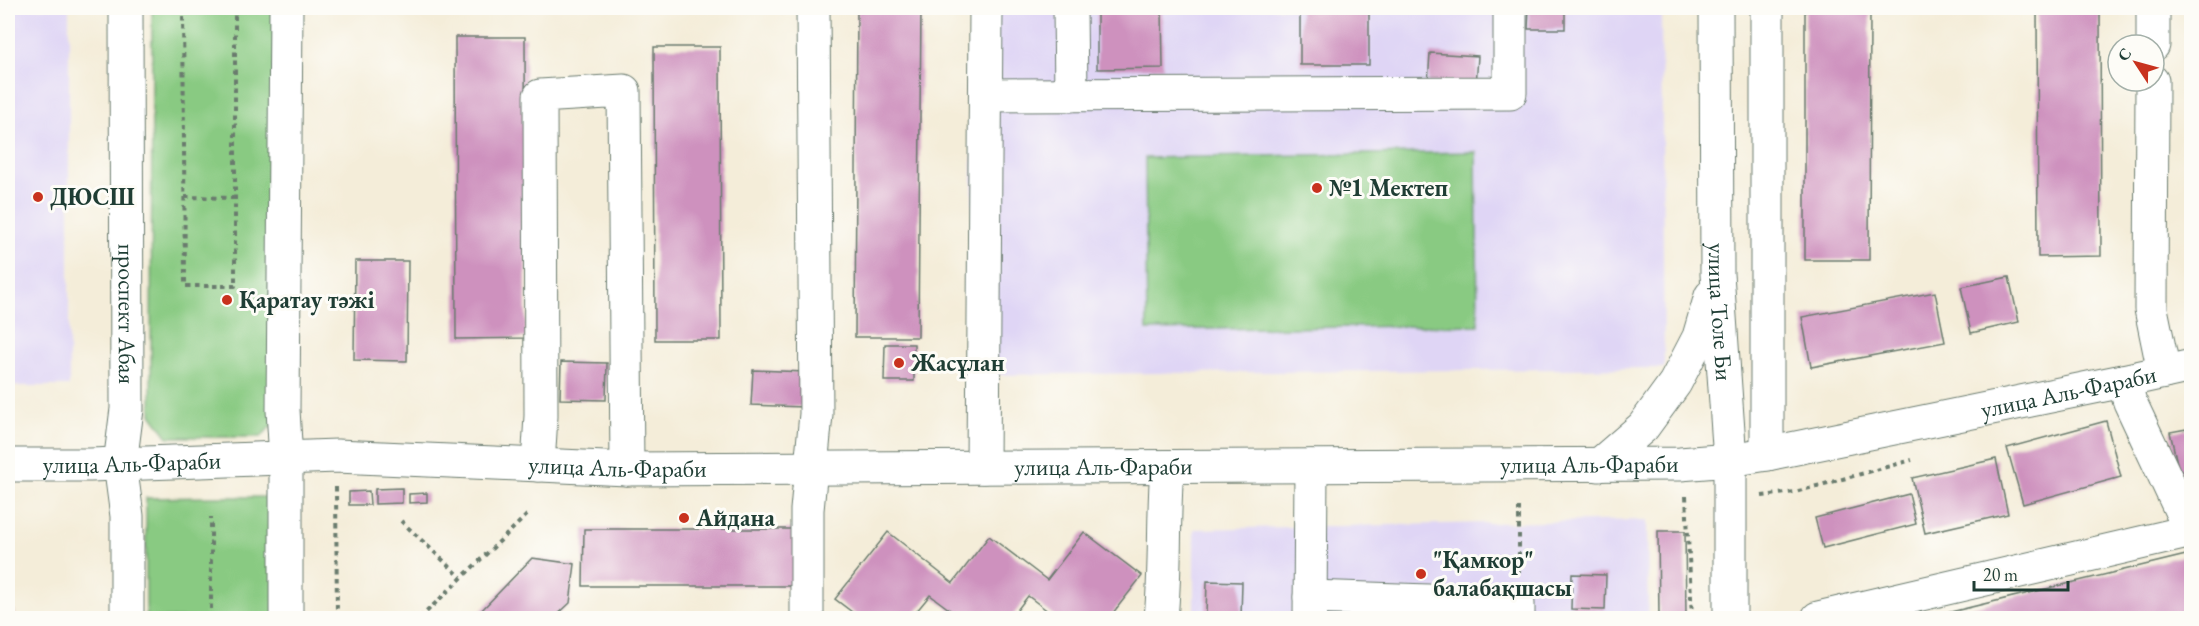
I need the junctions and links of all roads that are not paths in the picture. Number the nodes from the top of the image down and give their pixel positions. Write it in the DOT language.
graph roads {
  1 [pos="126,8"];
  2 [pos="286,8"];
  3 [pos="813,8"];
  4 [pos="986,8"];
  5 [pos="1070,8"];
  6 [pos="1510,8"];
  7 [pos="1716,8"];
  8 [pos="1767,8"];
  9 [pos="2153,8"];
  10 [pos="2152,33"];
  11 [pos="2152,93"];
  12 [pos="986,95"];
  13 [pos="1071,95"];
  14 [pos="1717,274"];
  15 [pos="2178,369"];
  16 [pos="2123,381"];
  17 [pos="1767,454"];
  18 [pos="286,459"];
  19 [pos="1730,460"];
  20 [pos="120,464"];
  21 [pos="8,465"];
  22 [pos="538,465"];
  23 [pos="1599,465"];
  24 [pos="1311,466"];
  25 [pos="983,467"];
  26 [pos="1167,467"];
  27 [pos="810,468"];
  28 [pos="627,469"];
  29 [pos="2191,532"];
  30 [pos="1310,608"];
  31 [pos="1518,611"];
  32 [pos="127,618"];
  33 [pos="286,618"];
  34 [pos="807,618"];
  35 [pos="1161,618"];
  36 [pos="1731,618"];
  37 [pos="1818,618"];
  1 -- 20 [label="street, проспект Абая"];
  2 -- 18 [label="street"];
  3 -- 27 [label="street"];
  4 -- 12 [label="street"];
  5 -- 13 [label="street"];
  6 -- 13 [label="street"];
  7 -- 14 [label="street, улица Толе Би"];
  8 -- 17 [label="street"];
  9 -- 10 [label="street"];
  11 -- 15 [label="street"];
  12 -- 13 [label="street"];
  12 -- 25 [label="street"];
  14 -- 19 [label="street, улица Толе Би"];
  14 -- 23 [label="street"];
  15 -- 16 [label="street, улица Аль-Фараби"];
  16 -- 17 [label="street, улица Аль-Фараби"];
  16 -- 29 [label="street"];
  17 -- 19 [label="street, улица Аль-Фараби"];
  18 -- 20 [label="street, улица Аль-Фараби"];
  18 -- 22 [label="street, улица Аль-Фараби"];
  18 -- 33 [label="street"];
  19 -- 23 [label="street, улица Аль-Фараби"];
  19 -- 36 [label="street, улица Толе Би"];
  20 -- 21 [label="street, улица Аль-Фараби"];
  20 -- 32 [label="street, проспект Абая"];
  22 -- 28 [label="street, улица Аль-Фараби"];
  22 -- 28 [label="street"];
  23 -- 24 [label="street, улица Аль-Фараби"];
  24 -- 26 [label="street, улица Аль-Фараби"];
  24 -- 30 [label="street"];
  25 -- 26 [label="street, улица Аль-Фараби"];
  25 -- 27 [label="street, улица Аль-Фараби"];
  26 -- 35 [label="street"];
  27 -- 28 [label="street, улица Аль-Фараби"];
  27 -- 34 [label="street"];
  29 -- 37 [label="street"];
  30 -- 31 [label="street"];
}
